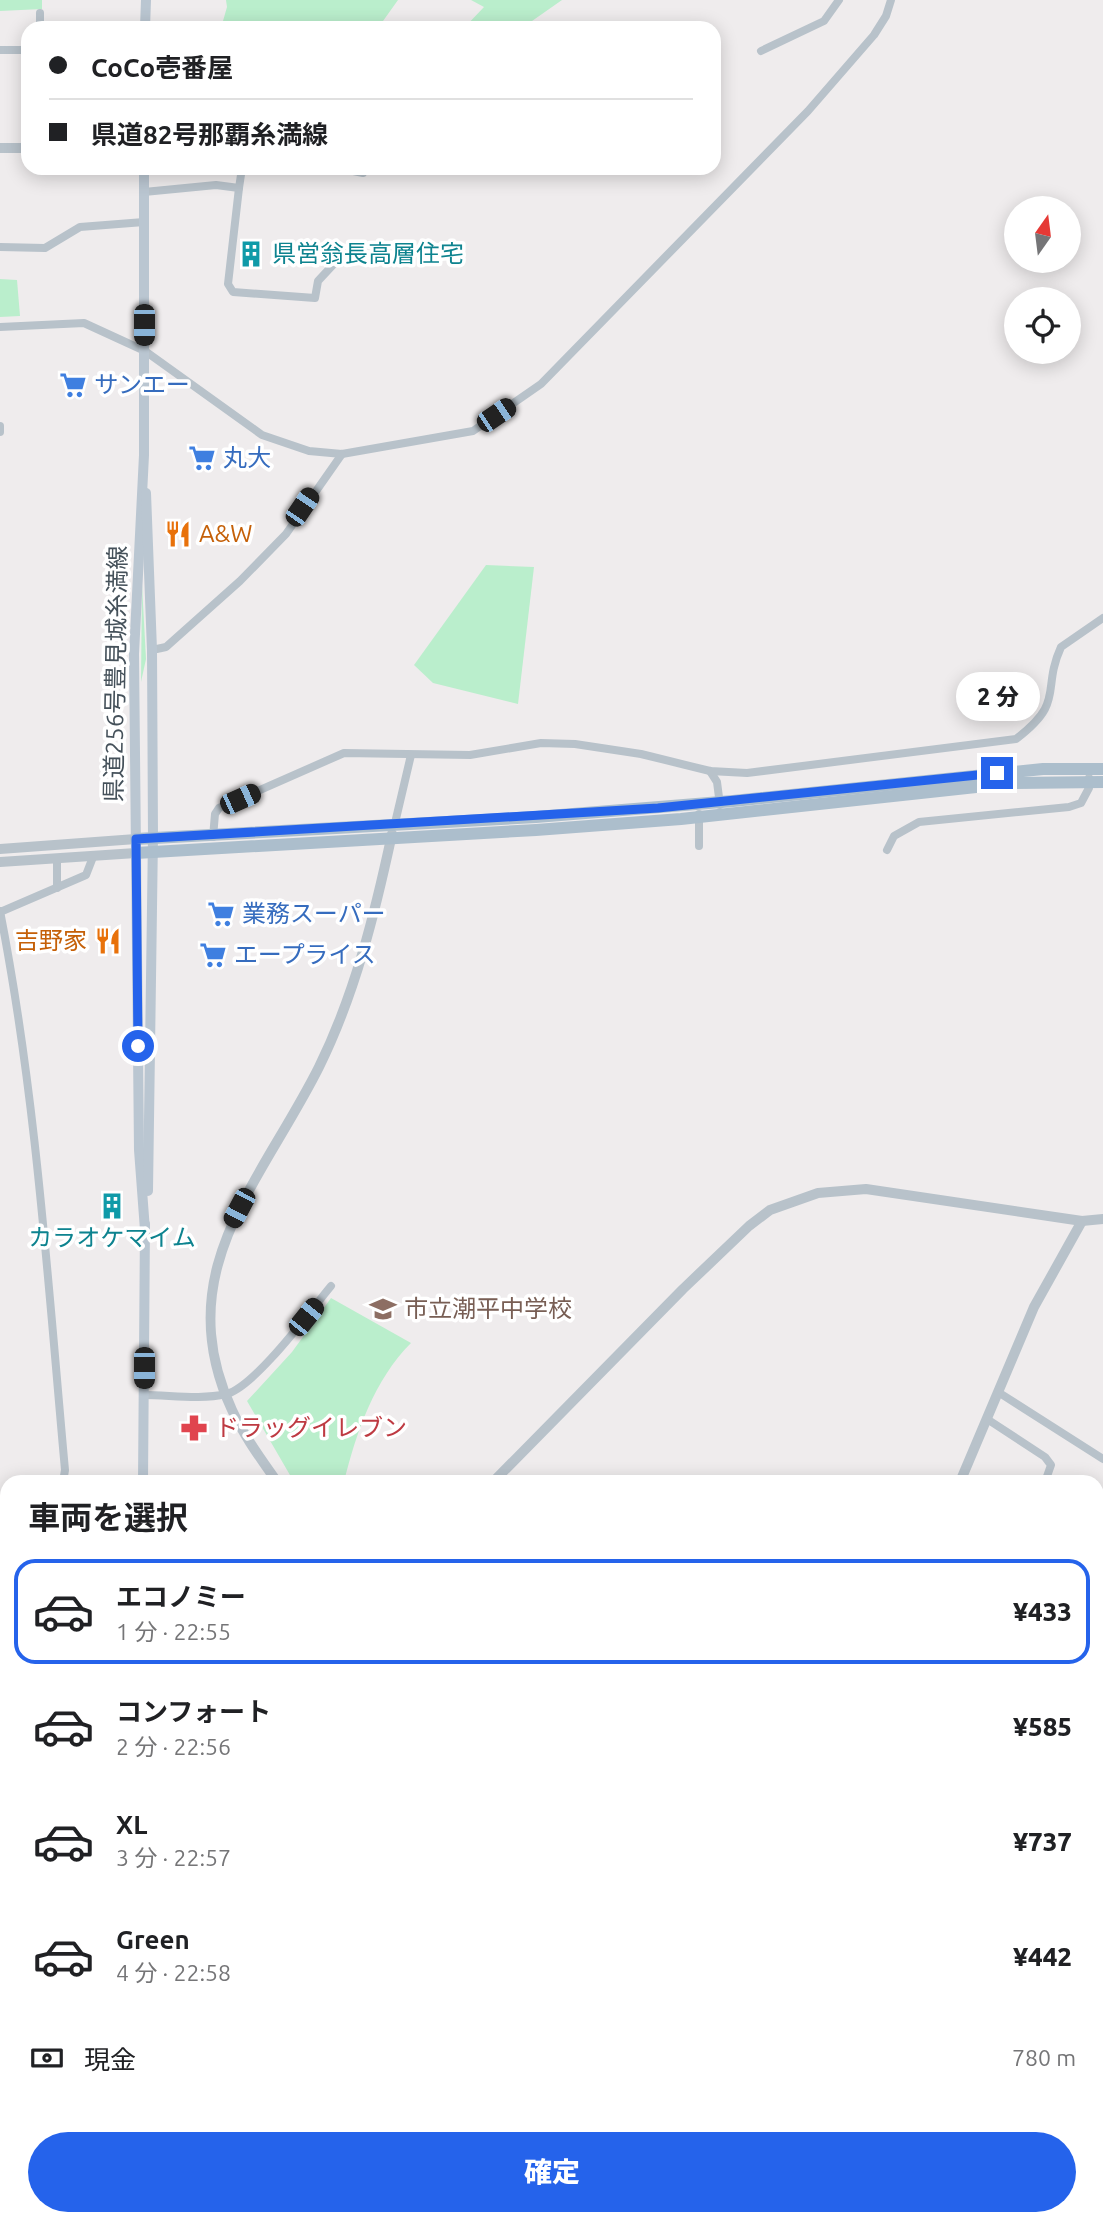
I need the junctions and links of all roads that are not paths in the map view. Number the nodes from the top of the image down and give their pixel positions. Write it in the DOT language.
graph roads {
  1 [pos="146,0"];
  2 [pos="839,0"];
  3 [pos="891,0"];
  4 [pos="40,13"];
  5 [pos="40,21"];
  6 [pos="145,21"];
  7 [pos="0,50"];
  8 [pos="21,50"];
  9 [pos="761,51"];
  10 [pos="0,148"];
  11 [pos="21,148"];
  12 [pos="144,175"];
  13 [pos="241,175"];
  14 [pos="239,188"];
  15 [pos="144,192"];
  16 [pos="144,222"];
  17 [pos="0,247"];
  18 [pos="344,253"];
  19 [pos="0,327"];
  20 [pos="145,351"];
  21 [pos="342,454"];
  22 [pos="144,456"];
  23 [pos="1103,618"];
  24 [pos="152,650"];
  25 [pos="411,755"];
  26 [pos="1103,769"];
  27 [pos="710,771"];
  28 [pos="1089,775"];
  29 [pos="1103,782"];
  30 [pos="721,808"];
  31 [pos="699,811"];
  32 [pos="395,823"];
  33 [pos="213,833"];
  34 [pos="153,837"];
  35 [pos="392,837"];
  36 [pos="136,839"];
  37 [pos="213,846"];
  38 [pos="699,846"];
  39 [pos="0,849"];
  40 [pos="887,850"];
  41 [pos="153,851"];
  42 [pos="136,853"];
  43 [pos="93,857"];
  44 [pos="57,859"];
  45 [pos="0,862"];
  46 [pos="57,888"];
  47 [pos="0,911"];
  48 [pos="1103,1219"];
  49 [pos="1082,1221"];
  50 [pos="145,1230"];
  51 [pos="331,1286"];
  52 [pos="998,1391"];
  53 [pos="144,1395"];
  54 [pos="225,1395"];
  55 [pos="987,1419"];
  56 [pos="1103,1459"];
  57 [pos="64,1475"];
  58 [pos="143,1475"];
  59 [pos="272,1475"];
  60 [pos="500,1475"];
  61 [pos="963,1475"];
  62 [pos="1047,1475"];
  1 -- 6 [label="main road"];
  2 -- 9 [label="street"];
  3 -- 21 [label="street"];
  4 -- 5 [label="street"];
  7 -- 8 [label="street"];
  10 -- 11 [label="street"];
  12 -- 15 [label="main road, 県道256号豊見城糸満線"];
  13 -- 14 [label="street"];
  14 -- 15 [label="street"];
  14 -- 18 [label="street"];
  15 -- 16 [label="main road, 県道256号豊見城糸満線"];
  16 -- 17 [label="street"];
  16 -- 20 [label="main road, 県道256号豊見城糸満線"];
  19 -- 20 [label="street"];
  20 -- 21 [label="street"];
  20 -- 22 [label="main road, 県道256号豊見城糸満線"];
  21 -- 24 [label="street"];
  22 -- 24 [label="main road, 県道256号豊見城糸満線"];
  22 -- 36 [label="main road, 県道256号豊見城糸満線"];
  23 -- 27 [label="street"];
  24 -- 34 [label="main road, 県道256号豊見城糸満線"];
  25 -- 27 [label="street"];
  25 -- 32 [label="street"];
  25 -- 33 [label="street"];
  26 -- 28 [label="main road"];
  27 -- 30 [label="street"];
  28 -- 29 [label="main road"];
  28 -- 30 [label="main road"];
  28 -- 40 [label="street"];
  30 -- 31 [label="main road"];
  31 -- 32 [label="main road"];
  31 -- 35 [label="main road"];
  31 -- 38 [label="street"];
  32 -- 33 [label="main road"];
  32 -- 35 [label="street"];
  33 -- 34 [label="main road"];
  33 -- 37 [label="street"];
  34 -- 36 [label="main road"];
  34 -- 41 [label="main road, 県道256号豊見城糸満線"];
  35 -- 37 [label="main road"];
  35 -- 54 [label="street"];
  36 -- 39 [label="street"];
  36 -- 42 [label="main road, 県道256号豊見城糸満線"];
  37 -- 41 [label="main road"];
  41 -- 42 [label="main road"];
  41 -- 50 [label="main road, 県道256号豊見城糸満線"];
  42 -- 43 [label="street"];
  42 -- 50 [label="main road, 県道256号豊見城糸満線"];
  43 -- 44 [label="street"];
  43 -- 46 [label="street"];
  44 -- 45 [label="street"];
  44 -- 46 [label="street"];
  46 -- 47 [label="street"];
  47 -- 57 [label="street"];
  48 -- 49 [label="street"];
  49 -- 52 [label="street"];
  49 -- 60 [label="street"];
  50 -- 53 [label="main road, 県道256号豊見城糸満線"];
  51 -- 54 [label="street"];
  52 -- 55 [label="street"];
  52 -- 56 [label="street"];
  53 -- 54 [label="street"];
  53 -- 58 [label="main road, 県道256号豊見城糸満線"];
  54 -- 59 [label="street"];
  55 -- 61 [label="street"];
  55 -- 62 [label="street"];
}
